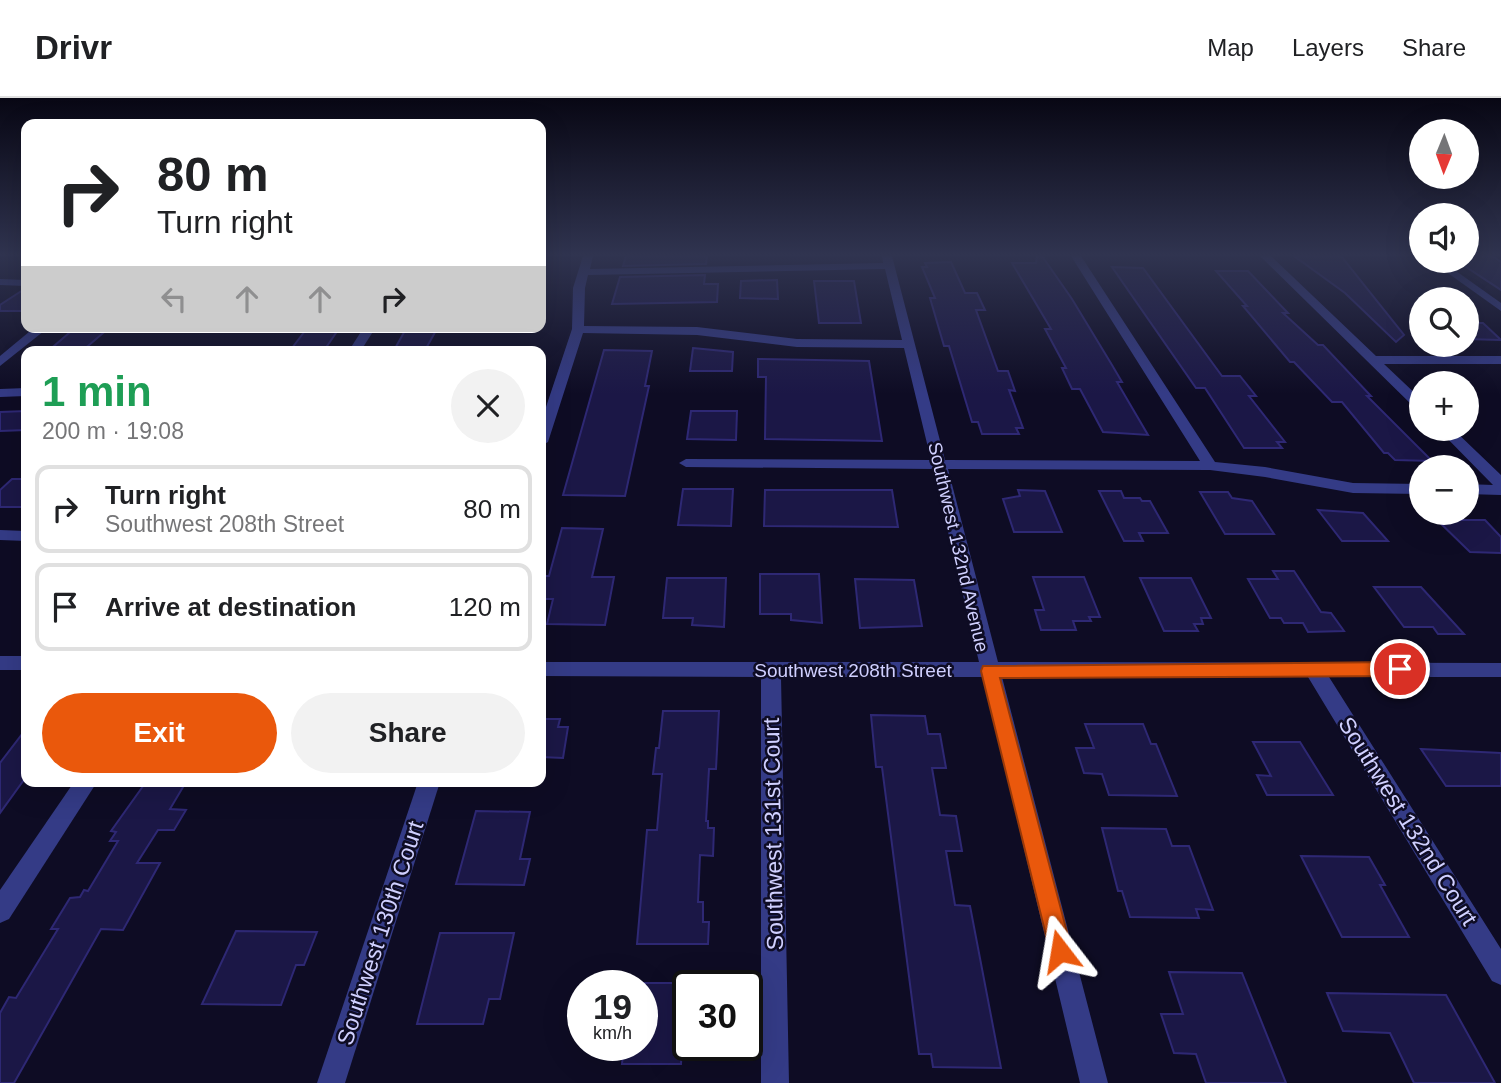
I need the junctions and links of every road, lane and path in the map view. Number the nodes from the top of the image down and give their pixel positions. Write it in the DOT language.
graph roads {
  1 [pos="579,302"];
  2 [pos="898,302"];
  3 [pos="1105,302"];
  4 [pos="1314,302"];
  5 [pos="578,329"];
  6 [pos="36,333"];
  7 [pos="909,344"];
  8 [pos="1375,360"];
  9 [pos="1501,360"];
  10 [pos="0,362"];
  11 [pos="21,392"];
  12 [pos="0,393"];
  13 [pos="1409,394"];
  14 [pos="546,427"];
  15 [pos="1457,441"];
  16 [pos="686,463"];
  17 [pos="941,466"];
  18 [pos="1210,466"];
  19 [pos="1501,484"];
  20 [pos="1409,489"];
  21 [pos="1479,489"];
  22 [pos="1501,489"];
  23 [pos="0,536"];
  24 [pos="21,536"];
  25 [pos="0,663"];
  26 [pos="21,663"];
  27 [pos="546,669"];
  28 [pos="771,670"];
  29 [pos="1314,670"];
  30 [pos="1501,670"];
  31 [pos="989,671"];
  32 [pos="83,787"];
  33 [pos="427,787"];
  34 [pos="0,911"];
  35 [pos="1501,972"];
  36 [pos="331,1083"];
  37 [pos="775,1083"];
  38 [pos="1094,1083"];
  1 -- 5 [label="street"];
  2 -- 7 [label="street, Southwest 132nd Avenue"];
  3 -- 18 [label="street"];
  4 -- 8 [label="street"];
  5 -- 7 [label="street"];
  5 -- 14 [label="street"];
  6 -- 10 [label="street"];
  7 -- 17 [label="street, Southwest 132nd Avenue"];
  8 -- 9 [label="street"];
  8 -- 13 [label="street"];
  11 -- 12 [label="street"];
  15 -- 19 [label="street"];
  16 -- 17 [label="street"];
  17 -- 18 [label="street"];
  17 -- 31 [label="street, Southwest 132nd Avenue"];
  18 -- 20 [label="street"];
  21 -- 22 [label="street"];
  23 -- 24 [label="street"];
  25 -- 26 [label="street"];
  27 -- 28 [label="street, Southwest 208th Street"];
  28 -- 31 [label="street, Southwest 208th Street"];
  28 -- 37 [label="street, Southwest 131st Court"];
  29 -- 30 [label="street, Southwest 208th Street"];
  29 -- 31 [label="street, Southwest 208th Street"];
  29 -- 35 [label="street, Southwest 132nd Court"];
  31 -- 38 [label="street, Southwest 132nd Avenue"];
  32 -- 34 [label="street"];
  33 -- 36 [label="street, Southwest 130th Court"];
}
